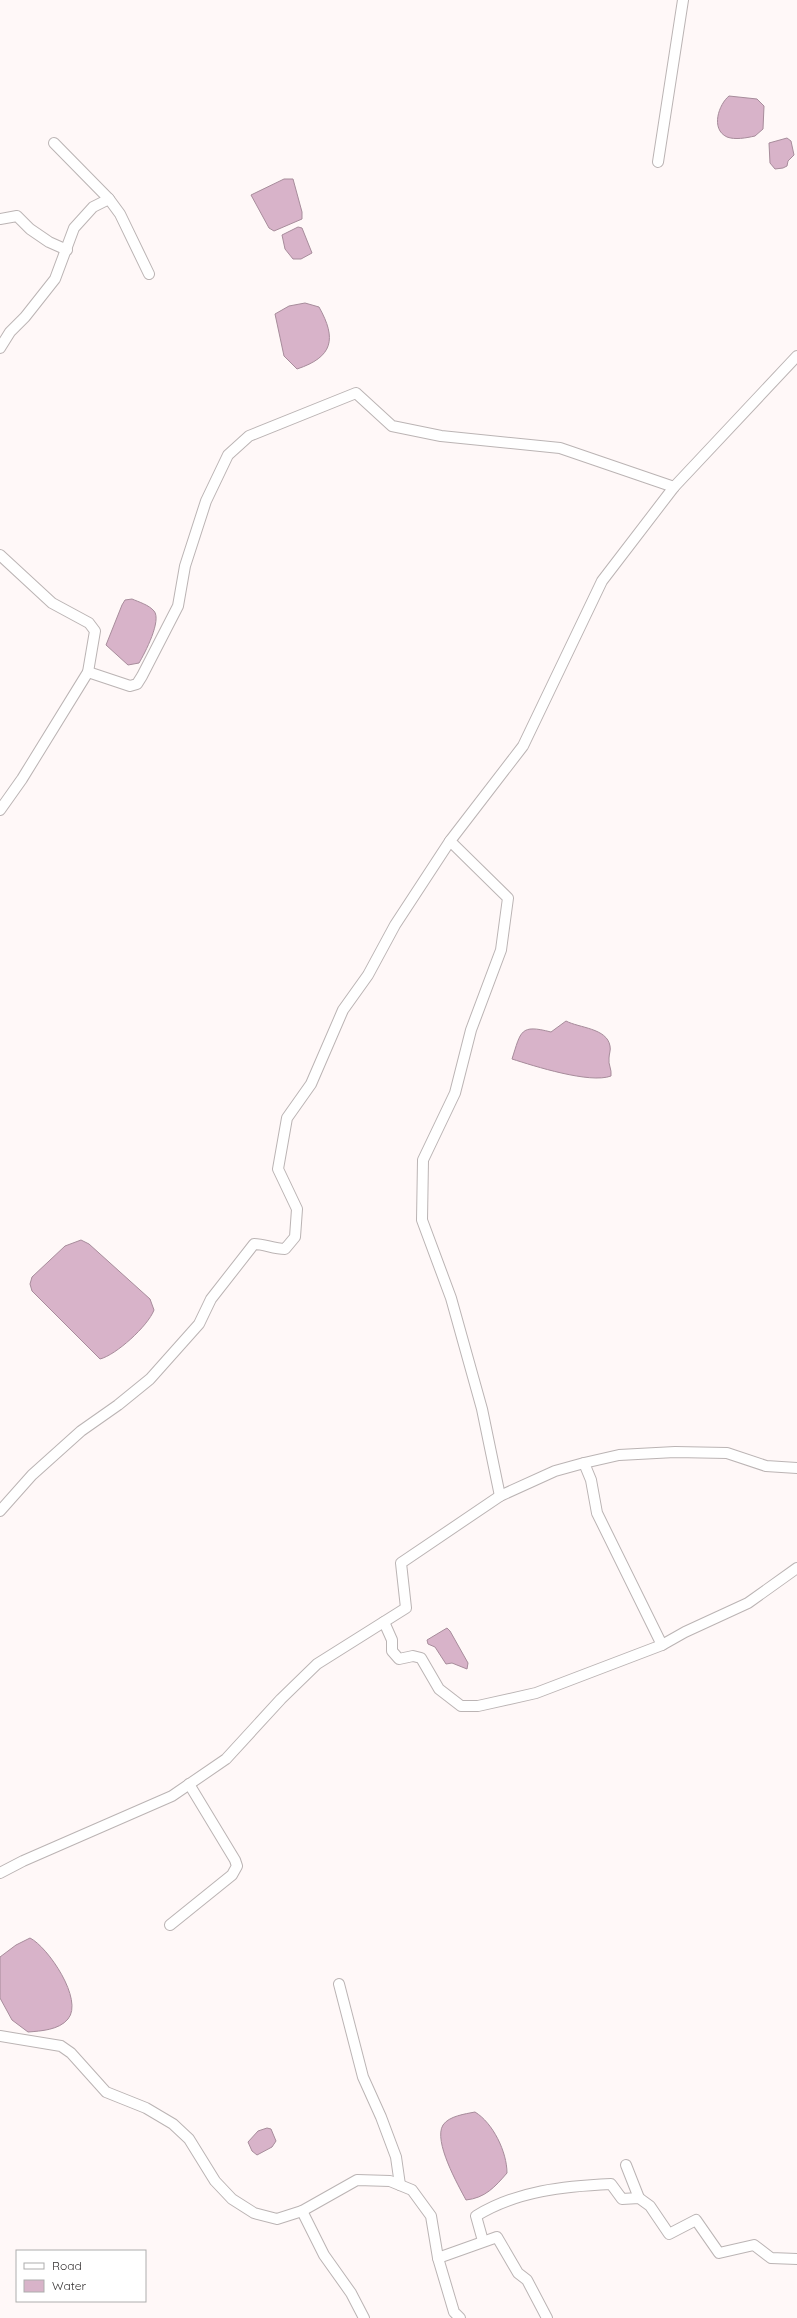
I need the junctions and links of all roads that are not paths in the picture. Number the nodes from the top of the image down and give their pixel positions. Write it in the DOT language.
graph roads {
  1 [pos="683,0"];
  2 [pos="54,143"];
  3 [pos="658,162"];
  4 [pos="109,200"];
  5 [pos="0,219"];
  6 [pos="67,250"];
  7 [pos="149,274"];
  8 [pos="0,348"];
  9 [pos="797,356"];
  10 [pos="674,487"];
  11 [pos="0,554"];
  12 [pos="88,672"];
  13 [pos="0,810"];
  14 [pos="450,841"];
  15 [pos="584,1463"];
  16 [pos="797,1468"];
  17 [pos="500,1496"];
  18 [pos="0,1511"];
  19 [pos="797,1568"];
  20 [pos="384,1622"];
  21 [pos="662,1646"];
  22 [pos="189,1784"];
  23 [pos="1,1868"];
  24 [pos="170,1925"];
  25 [pos="339,1984"];
  26 [pos="0,2036"];
  27 [pos="626,2165"];
  28 [pos="400,2185"];
  29 [pos="639,2198"];
  30 [pos="302,2211"];
  31 [pos="483,2241"];
  32 [pos="438,2258"];
  33 [pos="797,2259"];
  34 [pos="364,2318"];
  35 [pos="460,2318"];
  36 [pos="547,2318"];
  1 -- 3 [label="street"];
  2 -- 4 [label="street"];
  4 -- 6 [label="street"];
  4 -- 7 [label="street"];
  5 -- 6 [label="street"];
  6 -- 8 [label="street"];
  9 -- 10 [label="street"];
  10 -- 12 [label="street"];
  10 -- 14 [label="street"];
  11 -- 12 [label="street"];
  12 -- 13 [label="street"];
  14 -- 17 [label="street"];
  14 -- 18 [label="street"];
  15 -- 16 [label="street"];
  15 -- 17 [label="street"];
  15 -- 21 [label="street"];
  17 -- 20 [label="street"];
  19 -- 21 [label="street"];
  20 -- 21 [label="street"];
  20 -- 22 [label="street"];
  22 -- 23 [label="street"];
  22 -- 24 [label="street"];
  25 -- 28 [label="street"];
  26 -- 30 [label="street"];
  27 -- 29 [label="street"];
  28 -- 30 [label="street"];
  28 -- 32 [label="street"];
  29 -- 31 [label="street"];
  29 -- 33 [label="street"];
  30 -- 34 [label="street"];
  31 -- 32 [label="street"];
  31 -- 36 [label="street"];
  32 -- 35 [label="street"];
}
